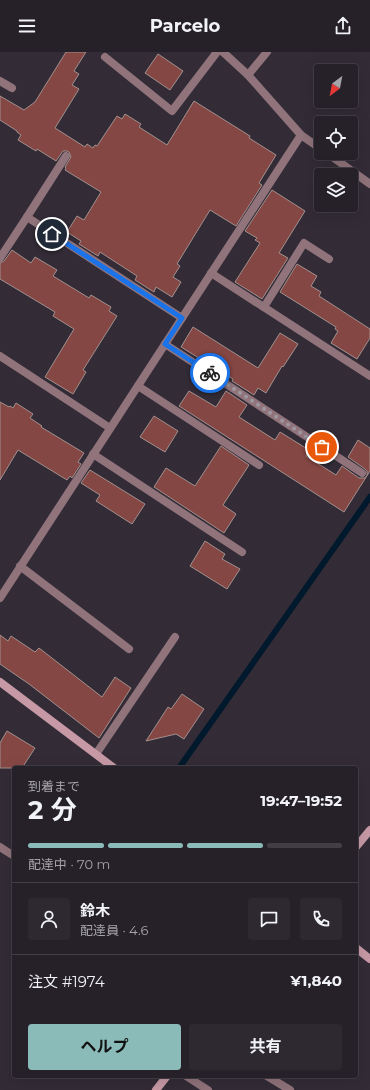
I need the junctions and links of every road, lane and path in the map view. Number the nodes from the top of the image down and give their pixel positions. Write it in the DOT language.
graph roads {
  1 [pos="217,52"];
  2 [pos="223,52"];
  3 [pos="267,52"];
  4 [pos="105,57"];
  5 [pos="248,75"];
  6 [pos="0,81"];
  7 [pos="12,88"];
  8 [pos="302,135"];
  9 [pos="314,144"];
  10 [pos="66,156"];
  11 [pos="337,160"];
  12 [pos="370,184"];
  13 [pos="26,217"];
  14 [pos="0,258"];
  15 [pos="329,259"];
  16 [pos="211,273"];
  17 [pos="264,307"];
  18 [pos="182,318"];
  19 [pos="165,344"];
  20 [pos="0,356"];
  21 [pos="370,376"];
  22 [pos="138,386"];
  23 [pos="110,428"];
  24 [pos="93,454"];
  25 [pos="259,465"];
  26 [pos="362,473"];
  27 [pos="242,552"];
  28 [pos="20,566"];
  29 [pos="0,598"];
  30 [pos="175,637"];
  31 [pos="129,649"];
  32 [pos="0,682"];
  33 [pos="96,754"];
  34 [pos="111,766"];
  35 [pos="370,830"];
  36 [pos="358,845"];
  37 [pos="0,846"];
  38 [pos="12,855"];
  39 [pos="358,950"];
  40 [pos="370,959"];
  41 [pos="165,1078"];
  42 [pos="189,1078"];
  43 [pos="270,1078"];
  44 [pos="156,1090"];
  45 [pos="208,1090"];
  46 [pos="290,1090"];
  1 -- 4 [label="street"];
  2 -- 5 [label="street"];
  3 -- 5 [label="street"];
  5 -- 8 [label="street"];
  6 -- 7 [label="street"];
  8 -- 9 [label="street"];
  8 -- 16 [label="street"];
  10 -- 13 [label="street"];
  11 -- 12 [label="street"];
  13 -- 14 [label="street"];
  13 -- 18 [label="street"];
  15 -- 17 [label="street"];
  16 -- 17 [label="street"];
  16 -- 18 [label="street"];
  17 -- 21 [label="street"];
  18 -- 19 [label="street"];
  19 -- 22 [label="street"];
  19 -- 26 [label="street"];
  20 -- 23 [label="street"];
  22 -- 23 [label="street"];
  22 -- 25 [label="street"];
  23 -- 24 [label="street"];
  24 -- 27 [label="street"];
  24 -- 28 [label="street"];
  28 -- 29 [label="street"];
  28 -- 31 [label="street"];
  30 -- 33 [label="street"];
  32 -- 33 [label="street"];
  33 -- 34 [label="street"];
  35 -- 36 [label="street"];
  37 -- 38 [label="street"];
  39 -- 40 [label="street"];
  41 -- 44 [label="street"];
  42 -- 45 [label="street"];
  43 -- 46 [label="street"];
}
